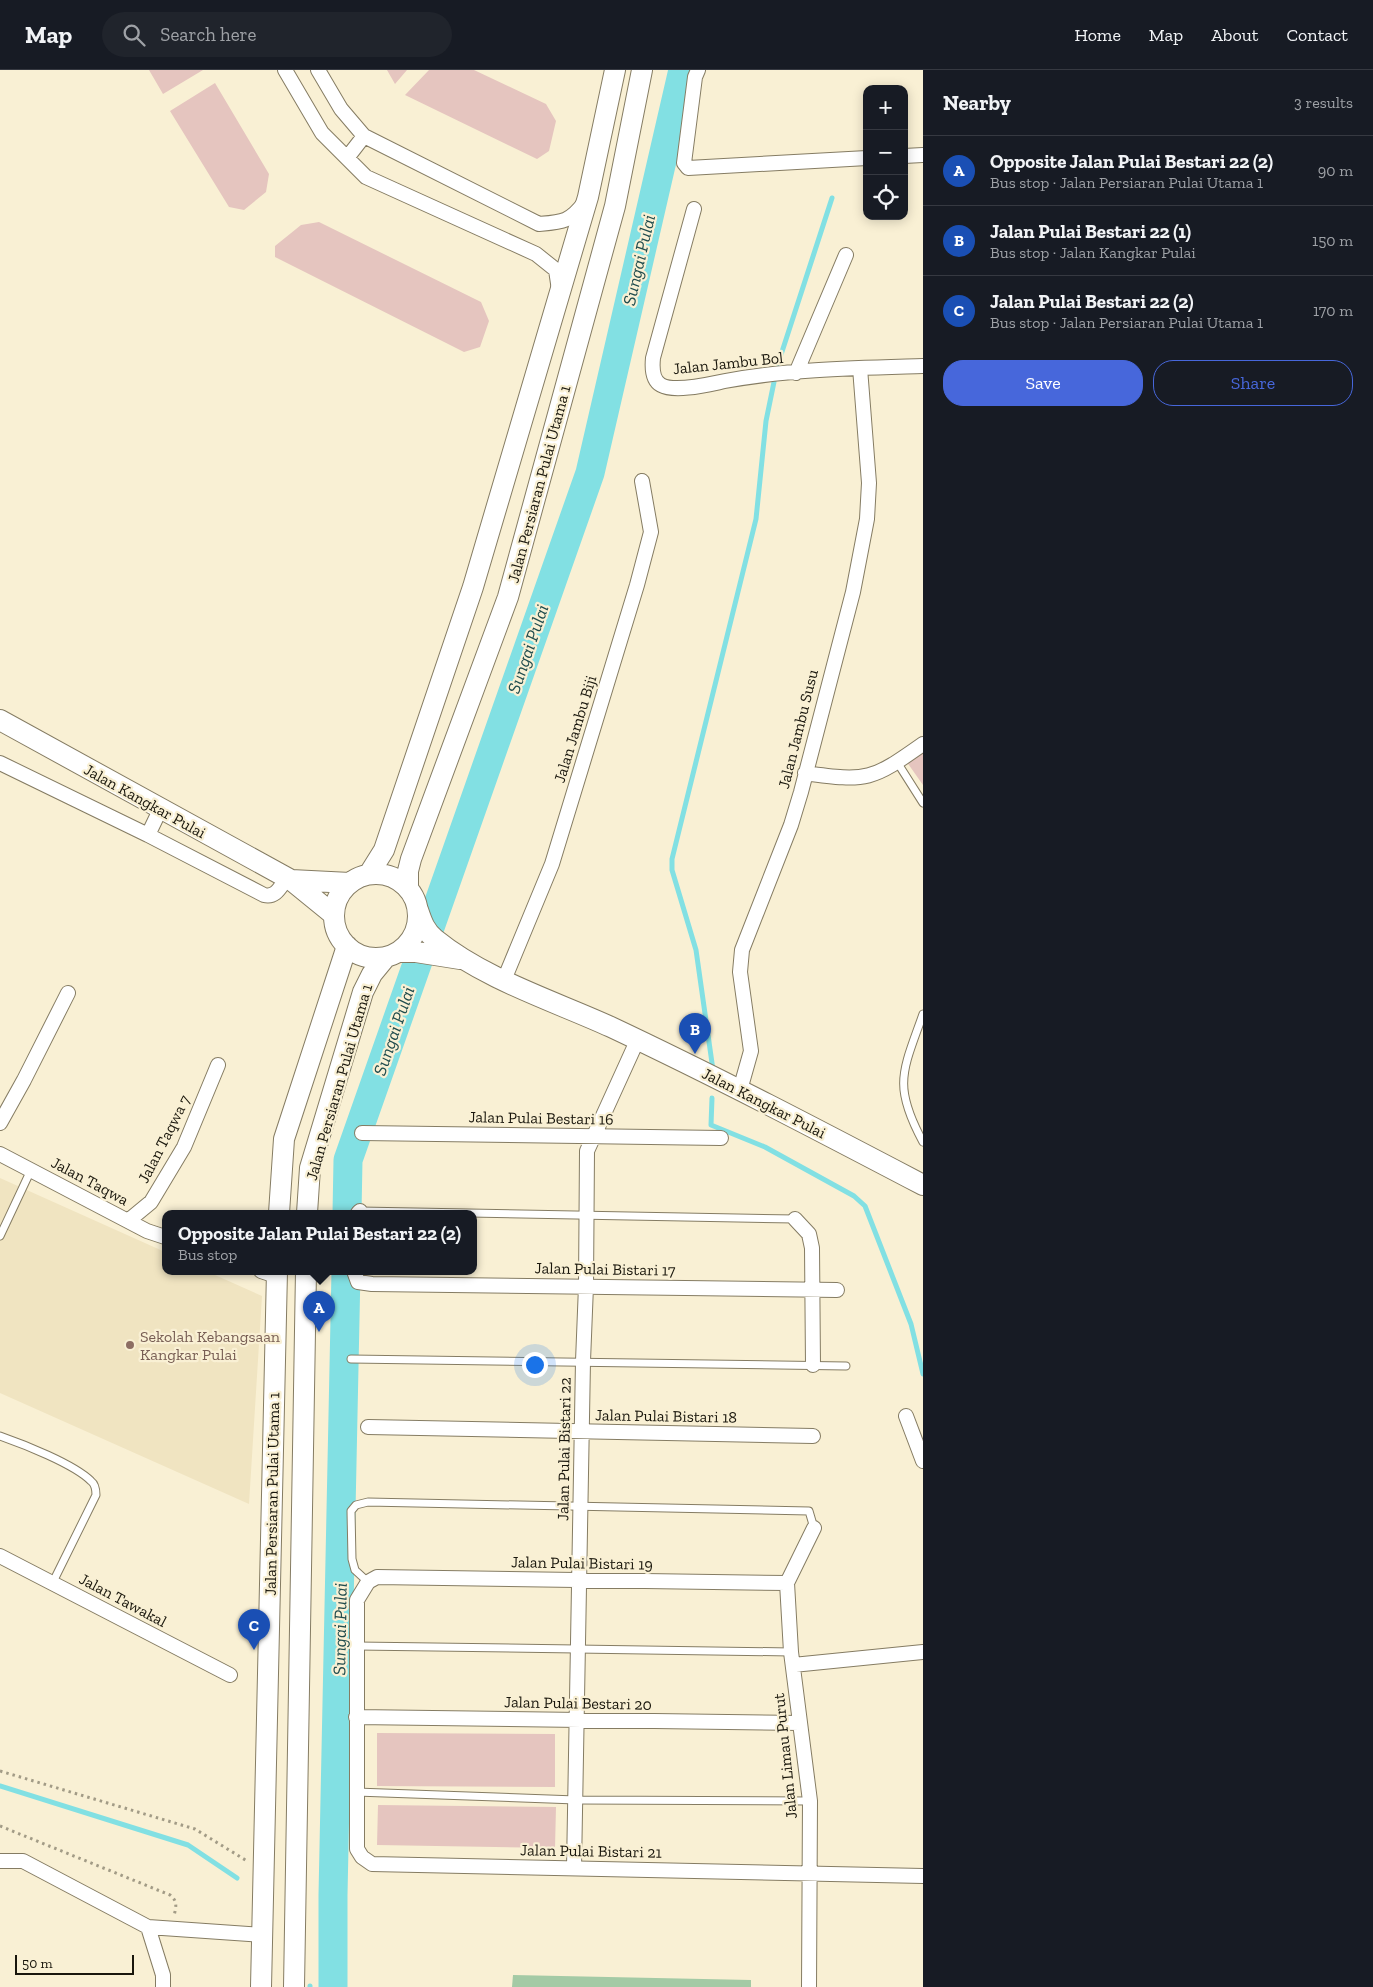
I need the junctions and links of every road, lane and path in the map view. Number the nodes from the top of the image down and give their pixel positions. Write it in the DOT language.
graph roads {
  1 [pos="285,70"];
  2 [pos="318,70"];
  3 [pos="615,70"];
  4 [pos="652,70"];
  5 [pos="698,70"];
  6 [pos="641,79"];
  7 [pos="364,136"];
  8 [pos="923,155"];
  9 [pos="908,156"];
  10 [pos="347,158"];
  11 [pos="863,158"];
  12 [pos="588,197"];
  13 [pos="694,209"];
  14 [pos="846,255"];
  15 [pos="560,293"];
  16 [pos="923,366"];
  17 [pos="860,368"];
  18 [pos="796,373"];
  19 [pos="642,481"];
  20 [pos="0,720"];
  21 [pos="923,744"];
  22 [pos="897,762"];
  23 [pos="0,763"];
  24 [pos="805,773"];
  25 [pos="923,803"];
  26 [pos="160,810"];
  27 [pos="148,835"];
  28 [pos="370,874"];
  29 [pos="289,879"];
  30 [pos="350,883"];
  31 [pos="408,888"];
  32 [pos="334,915"];
  33 [pos="416,942"];
  34 [pos="347,946"];
  35 [pos="504,980"];
  36 [pos="68,993"];
  37 [pos="923,1014"];
  38 [pos="637,1041"];
  39 [pos="218,1065"];
  40 [pos="740,1090"];
  41 [pos="0,1123"];
  42 [pos="362,1133"];
  43 [pos="593,1137"];
  44 [pos="721,1138"];
  45 [pos="923,1142"];
  46 [pos="0,1154"];
  47 [pos="31,1170"];
  48 [pos="923,1185"];
  49 [pos="279,1210"];
  50 [pos="307,1210"];
  51 [pos="477,1214"];
  52 [pos="586,1215"];
  53 [pos="795,1218"];
  54 [pos="128,1221"];
  55 [pos="0,1236"];
  56 [pos="162,1236"];
  57 [pos="271,1275"];
  58 [pos="306,1275"];
  59 [pos="355,1275"];
  60 [pos="586,1286"];
  61 [pos="814,1289"];
  62 [pos="837,1290"];
  63 [pos="351,1359"];
  64 [pos="583,1361"];
  65 [pos="813,1365"];
  66 [pos="846,1366"];
  67 [pos="906,1416"];
  68 [pos="368,1428"];
  69 [pos="582,1432"];
  70 [pos="0,1436"];
  71 [pos="813,1436"];
  72 [pos="923,1461"];
  73 [pos="580,1506"];
  74 [pos="814,1528"];
  75 [pos="0,1556"];
  76 [pos="372,1579"];
  77 [pos="579,1581"];
  78 [pos="53,1582"];
  79 [pos="787,1583"];
  80 [pos="357,1646"];
  81 [pos="578,1650"];
  82 [pos="923,1652"];
  83 [pos="792,1659"];
  84 [pos="230,1675"];
  85 [pos="356,1717"];
  86 [pos="577,1721"];
  87 [pos="800,1723"];
  88 [pos="0,1771"];
  89 [pos="356,1792"];
  90 [pos="576,1800"];
  91 [pos="810,1801"];
  92 [pos="0,1826"];
  93 [pos="0,1860"];
  94 [pos="574,1868"];
  95 [pos="263,1871"];
  96 [pos="810,1874"];
  97 [pos="923,1876"];
  98 [pos="148,1927"];
  99 [pos="172,1929"];
  100 [pos="262,1936"];
  101 [pos="163,1987"];
  102 [pos="261,1987"];
  103 [pos="294,1987"];
  104 [pos="808,1987"];
  1 -- 10 [label="street"];
  2 -- 7 [label="street"];
  3 -- 12 [label="main road, Jalan Persiaran Pulai Utama 1"];
  4 -- 6 [label="main road"];
  5 -- 11 [label="street"];
  6 -- 31 [label="main road, Jalan Persiaran Pulai Utama 1"];
  7 -- 10 [label="street"];
  7 -- 12 [label="street"];
  8 -- 9 [label="street"];
  10 -- 15 [label="street"];
  12 -- 15 [label="main road, Jalan Persiaran Pulai Utama 1"];
  13 -- 18 [label="street, Jalan Jambu Bol"];
  14 -- 18 [label="street"];
  15 -- 28 [label="main road, Jalan Persiaran Pulai Utama 1"];
  16 -- 17 [label="street, Jalan Jambu Bol"];
  17 -- 18 [label="street, Jalan Jambu Bol"];
  17 -- 24 [label="street, Jalan Jambu Susu"];
  19 -- 35 [label="street, Jalan Jambu Biji"];
  20 -- 26 [label="main road, Jalan Kangkar Pulai"];
  21 -- 22 [label="street"];
  22 -- 24 [label="street"];
  22 -- 25 [label="lane"];
  23 -- 27 [label="street"];
  24 -- 40 [label="street, Jalan Jambu Susu"];
  26 -- 27 [label="street"];
  26 -- 29 [label="main road, Jalan Kangkar Pulai"];
  27 -- 29 [label="street"];
  28 -- 30 [label="main road"];
  28 -- 31 [label="main road"];
  29 -- 30 [label="main road, Jalan Kangkar Pulai"];
  29 -- 32 [label="main road, Jalan Kangkar Pulai"];
  30 -- 32 [label="main road"];
  31 -- 33 [label="main road"];
  32 -- 34 [label="main road"];
  33 -- 34 [label="main road"];
  33 -- 35 [label="main road, Jalan Kangkar Pulai"];
  33 -- 50 [label="main road, Jalan Persiaran Pulai Utama 1"];
  34 -- 49 [label="main road, Jalan Persiaran Pulai Utama 1"];
  35 -- 38 [label="main road, Jalan Kangkar Pulai"];
  36 -- 41 [label="street"];
  37 -- 45 [label="lane"];
  38 -- 40 [label="main road, Jalan Kangkar Pulai"];
  38 -- 43 [label="street, Jalan Pulai Bistari 22"];
  39 -- 54 [label="street, Jalan Taqwa 7"];
  40 -- 48 [label="main road, Jalan Kangkar Pulai"];
  42 -- 43 [label="street, Jalan Pulai Bestari 16"];
  43 -- 44 [label="street, Jalan Pulai Bestari 16"];
  43 -- 52 [label="street, Jalan Pulai Bistari 22"];
  46 -- 47 [label="street, Jalan Taqwa"];
  47 -- 54 [label="street, Jalan Taqwa"];
  47 -- 55 [label="lane"];
  51 -- 52 [label="lane"];
  52 -- 53 [label="lane"];
  52 -- 60 [label="street, Jalan Pulai Bistari 22"];
  53 -- 61 [label="street"];
  54 -- 56 [label="street, Jalan Taqwa"];
  57 -- 95 [label="main road, Jalan Persiaran Pulai Utama 1"];
  58 -- 103 [label="main road, Jalan Persiaran Pulai Utama 1"];
  59 -- 60 [label="street, Jalan Pulai Bistari 17"];
  60 -- 61 [label="street, Jalan Pulai Bistari 17"];
  60 -- 64 [label="street, Jalan Pulai Bistari 22"];
  61 -- 62 [label="street, Jalan Pulai Bistari 17"];
  61 -- 65 [label="street"];
  63 -- 64 [label="lane"];
  64 -- 65 [label="lane"];
  64 -- 69 [label="street, Jalan Pulai Bistari 22"];
  65 -- 66 [label="lane"];
  67 -- 72 [label="street"];
  68 -- 69 [label="street, Jalan Pulai Bistari 18"];
  69 -- 71 [label="street, Jalan Pulai Bistari 18"];
  69 -- 73 [label="street, Jalan Pulai Bistari 22"];
  70 -- 78 [label="lane"];
  73 -- 74 [label="lane"];
  73 -- 76 [label="lane"];
  73 -- 77 [label="street, Jalan Pulai Bistari 22"];
  74 -- 79 [label="street, Jalan Limau Purut"];
  75 -- 78 [label="street, Jalan Tawakal"];
  76 -- 77 [label="street, Jalan Pulai Bistari 19"];
  76 -- 80 [label="street"];
  77 -- 79 [label="street, Jalan Pulai Bistari 19"];
  77 -- 81 [label="street, Jalan Pulai Bistari 22"];
  78 -- 84 [label="street, Jalan Tawakal"];
  79 -- 83 [label="street, Jalan Limau Purut"];
  80 -- 81 [label="lane"];
  80 -- 85 [label="street"];
  81 -- 83 [label="lane"];
  81 -- 86 [label="street, Jalan Pulai Bistari 22"];
  82 -- 83 [label="street"];
  83 -- 87 [label="street, Jalan Limau Purut"];
  85 -- 86 [label="street, Jalan Pulai Bestari 20"];
  85 -- 89 [label="street"];
  86 -- 87 [label="street, Jalan Pulai Bestari 20"];
  86 -- 90 [label="street, Jalan Pulai Bistari 22"];
  87 -- 91 [label="street, Jalan Limau Purut"];
  88 -- 95 [label="path"];
  89 -- 90 [label="lane"];
  89 -- 94 [label="street, Jalan Pulai Bistari 21"];
  90 -- 91 [label="lane"];
  90 -- 94 [label="street, Jalan Pulai Bistari 22"];
  91 -- 96 [label="street, Jalan Limau Purut"];
  92 -- 99 [label="path"];
  93 -- 98 [label="street"];
  94 -- 96 [label="street, Jalan Pulai Bistari 21"];
  95 -- 100 [label="main road, Jalan Persiaran Pulai Utama 1"];
  96 -- 97 [label="street, Jalan Pulai Bistari 21"];
  96 -- 104 [label="street, Jalan Limau Purut"];
  98 -- 99 [label="street"];
  98 -- 101 [label="street"];
  99 -- 100 [label="street"];
  100 -- 102 [label="main road, Jalan Persiaran Pulai Utama 1"];
}
